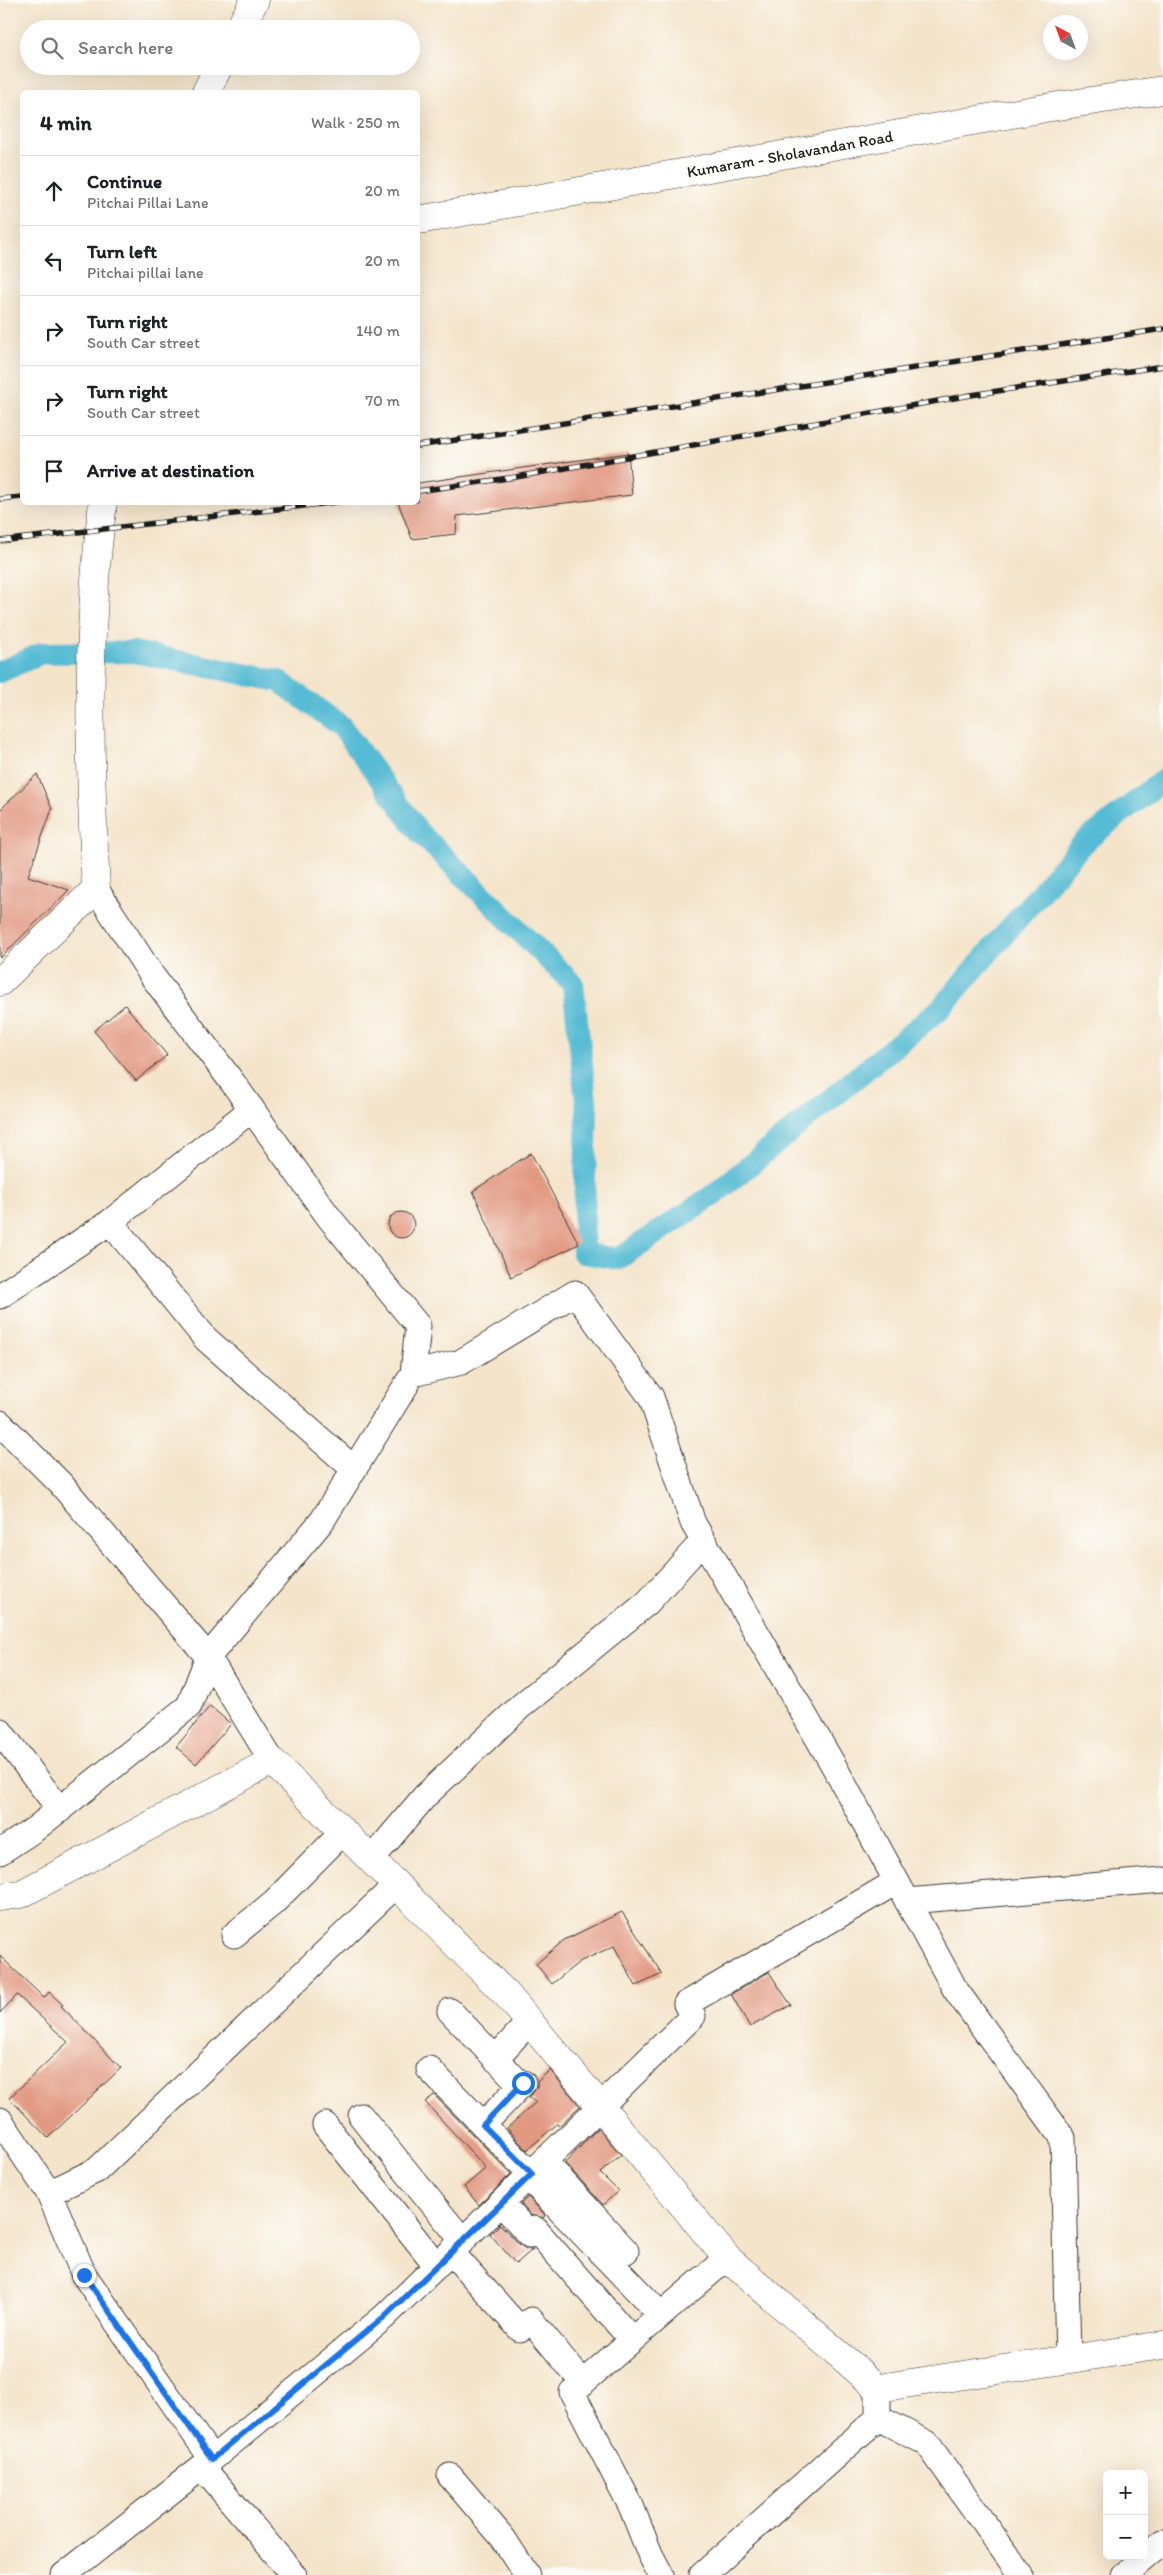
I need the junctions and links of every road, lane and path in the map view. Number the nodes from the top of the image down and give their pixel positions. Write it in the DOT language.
graph roads {
  1 [pos="255,0"];
  2 [pos="244,20"];
  3 [pos="215,75"];
  4 [pos="207,90"];
  5 [pos="1163,90"];
  6 [pos="420,220"];
  7 [pos="104,505"];
  8 [pos="96,889"];
  9 [pos="0,982"];
  10 [pos="252,1109"];
  11 [pos="110,1222"];
  12 [pos="0,1296"];
  13 [pos="413,1374"];
  14 [pos="0,1423"];
  15 [pos="354,1469"];
  16 [pos="703,1541"];
  17 [pos="208,1657"];
  18 [pos="0,1731"];
  19 [pos="272,1761"];
  20 [pos="60,1810"];
  21 [pos="343,1832"];
  22 [pos="0,1852"];
  23 [pos="371,1860"];
  24 [pos="1163,1880"];
  25 [pos="396,1885"];
  26 [pos="902,1891"];
  27 [pos="0,1897"];
  28 [pos="234,1935"];
  29 [pos="450,2012"];
  30 [pos="529,2022"];
  31 [pos="495,2059"];
  32 [pos="429,2069"];
  33 [pos="600,2107"];
  34 [pos="361,2116"];
  35 [pos="0,2120"];
  36 [pos="325,2125"];
  37 [pos="483,2125"];
  38 [pos="525,2181"];
  39 [pos="49,2193"];
  40 [pos="544,2219"];
  41 [pos="626,2251"];
  42 [pos="451,2253"];
  43 [pos="727,2258"];
  44 [pos="661,2315"];
  45 [pos="632,2340"];
  46 [pos="1163,2345"];
  47 [pos="1068,2359"];
  48 [pos="583,2382"];
  49 [pos="878,2388"];
  50 [pos="878,2418"];
  51 [pos="207,2463"];
  52 [pos="450,2476"];
  53 [pos="1163,2542"];
  54 [pos="64,2575"];
  55 [pos="294,2575"];
  56 [pos="527,2575"];
  57 [pos="661,2575"];
  58 [pos="702,2575"];
  59 [pos="1021,2575"];
  60 [pos="1124,2575"];
  1 -- 2 [label="main road"];
  3 -- 4 [label="main road"];
  5 -- 6 [label="main road, Kumaram - Sholavandan Road"];
  7 -- 8 [label="main road"];
  8 -- 9 [label="main road"];
  8 -- 10 [label="street"];
  10 -- 11 [label="street"];
  10 -- 13 [label="street"];
  11 -- 12 [label="street"];
  11 -- 15 [label="street"];
  13 -- 15 [label="street"];
  13 -- 16 [label="street"];
  14 -- 17 [label="street"];
  15 -- 17 [label="street"];
  16 -- 23 [label="street"];
  16 -- 26 [label="street"];
  17 -- 19 [label="street"];
  17 -- 20 [label="street"];
  18 -- 20 [label="street"];
  19 -- 21 [label="main road"];
  19 -- 27 [label="main road"];
  20 -- 22 [label="street"];
  21 -- 23 [label="main road"];
  21 -- 28 [label="street"];
  23 -- 25 [label="main road"];
  24 -- 26 [label="street"];
  25 -- 30 [label="main road"];
  25 -- 39 [label="street"];
  26 -- 33 [label="street"];
  26 -- 47 [label="street"];
  29 -- 31 [label="street"];
  30 -- 31 [label="street"];
  30 -- 33 [label="main road"];
  31 -- 37 [label="street"];
  32 -- 37 [label="street"];
  33 -- 38 [label="street"];
  33 -- 43 [label="main road"];
  34 -- 42 [label="street"];
  35 -- 39 [label="street"];
  36 -- 42 [label="street"];
  37 -- 38 [label="street"];
  38 -- 40 [label="street"];
  38 -- 41 [label="street"];
  38 -- 42 [label="street"];
  38 -- 44 [label="street"];
  38 -- 45 [label="street"];
  39 -- 51 [label="street"];
  42 -- 48 [label="street"];
  42 -- 51 [label="street"];
  43 -- 44 [label="street"];
  43 -- 49 [label="main road"];
  44 -- 45 [label="street"];
  45 -- 48 [label="street"];
  46 -- 47 [label="main road"];
  47 -- 49 [label="main road"];
  48 -- 57 [label="street"];
  49 -- 50 [label="street"];
  50 -- 58 [label="street"];
  50 -- 59 [label="street"];
  51 -- 54 [label="street"];
  51 -- 55 [label="street"];
  52 -- 56 [label="street"];
  53 -- 60 [label="street"];
}
